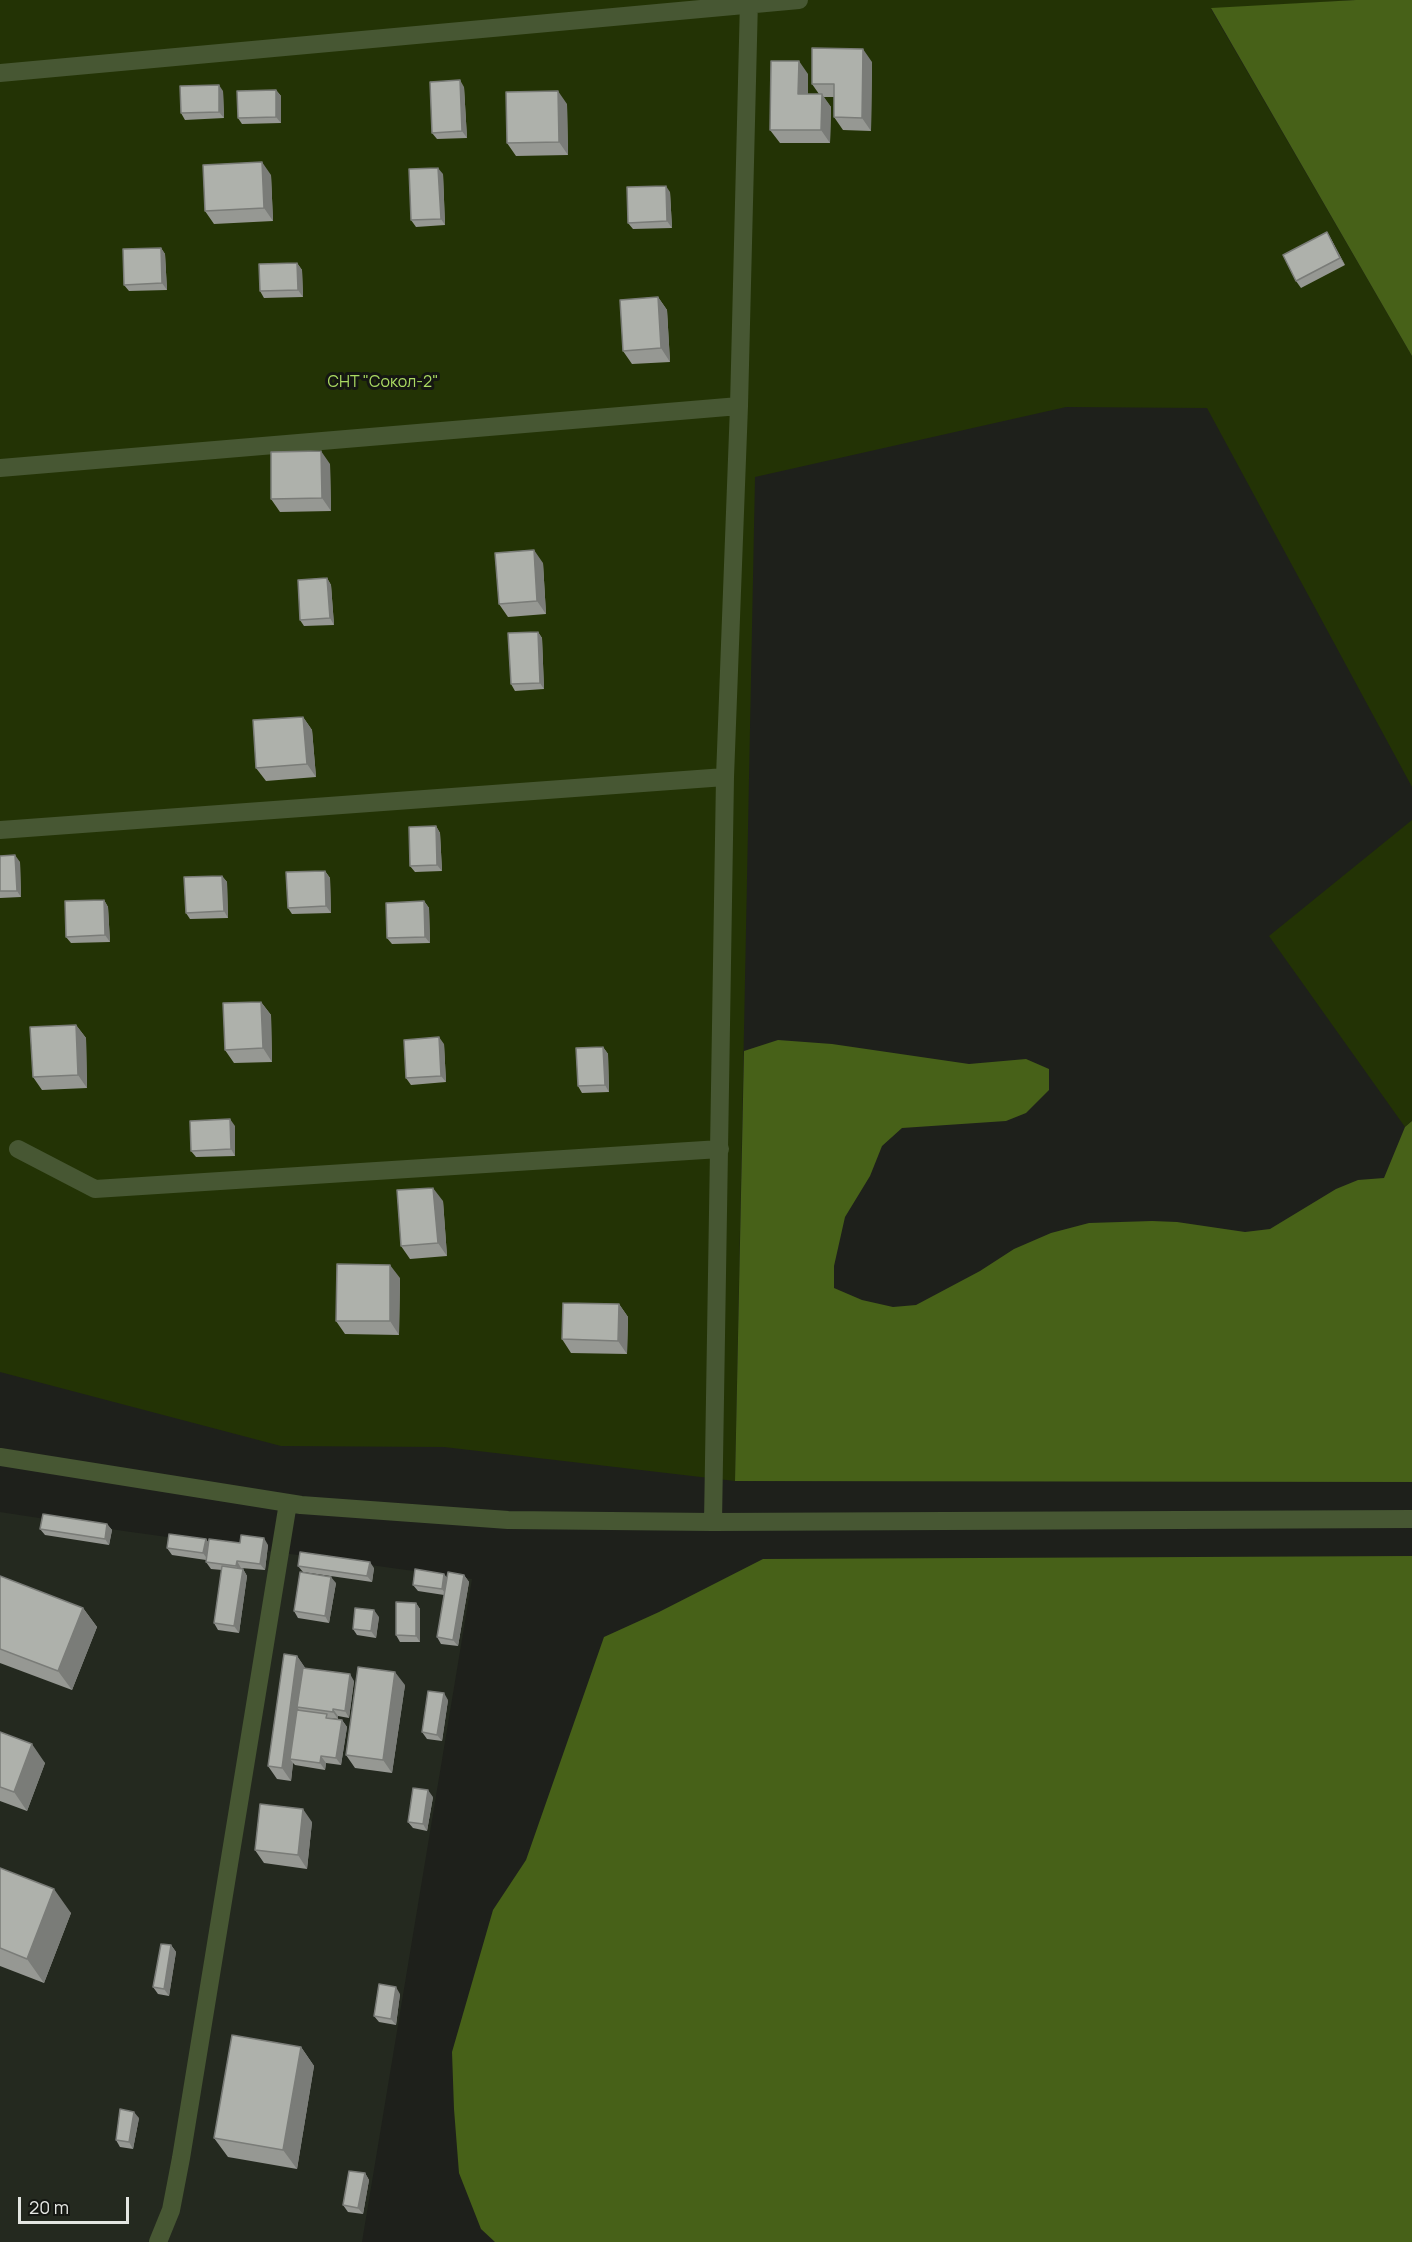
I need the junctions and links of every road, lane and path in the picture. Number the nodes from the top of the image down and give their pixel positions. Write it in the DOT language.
graph roads {
  1 [pos="799,0"];
  2 [pos="749,2"];
  3 [pos="0,73"];
  4 [pos="739,406"];
  5 [pos="0,468"];
  6 [pos="725,777"];
  7 [pos="0,830"];
  8 [pos="18,1149"];
  9 [pos="720,1149"];
  10 [pos="0,1457"];
  11 [pos="288,1503"];
  12 [pos="1412,1519"];
  13 [pos="713,1522"];
  14 [pos="158,2242"];
  1 -- 2 [label="street"];
  2 -- 3 [label="street"];
  2 -- 4 [label="street"];
  4 -- 5 [label="street"];
  4 -- 6 [label="street"];
  6 -- 7 [label="street"];
  6 -- 9 [label="street"];
  8 -- 9 [label="street"];
  9 -- 13 [label="street"];
  10 -- 11 [label="street"];
  11 -- 13 [label="street"];
  11 -- 14 [label="street"];
  12 -- 13 [label="street"];
}
